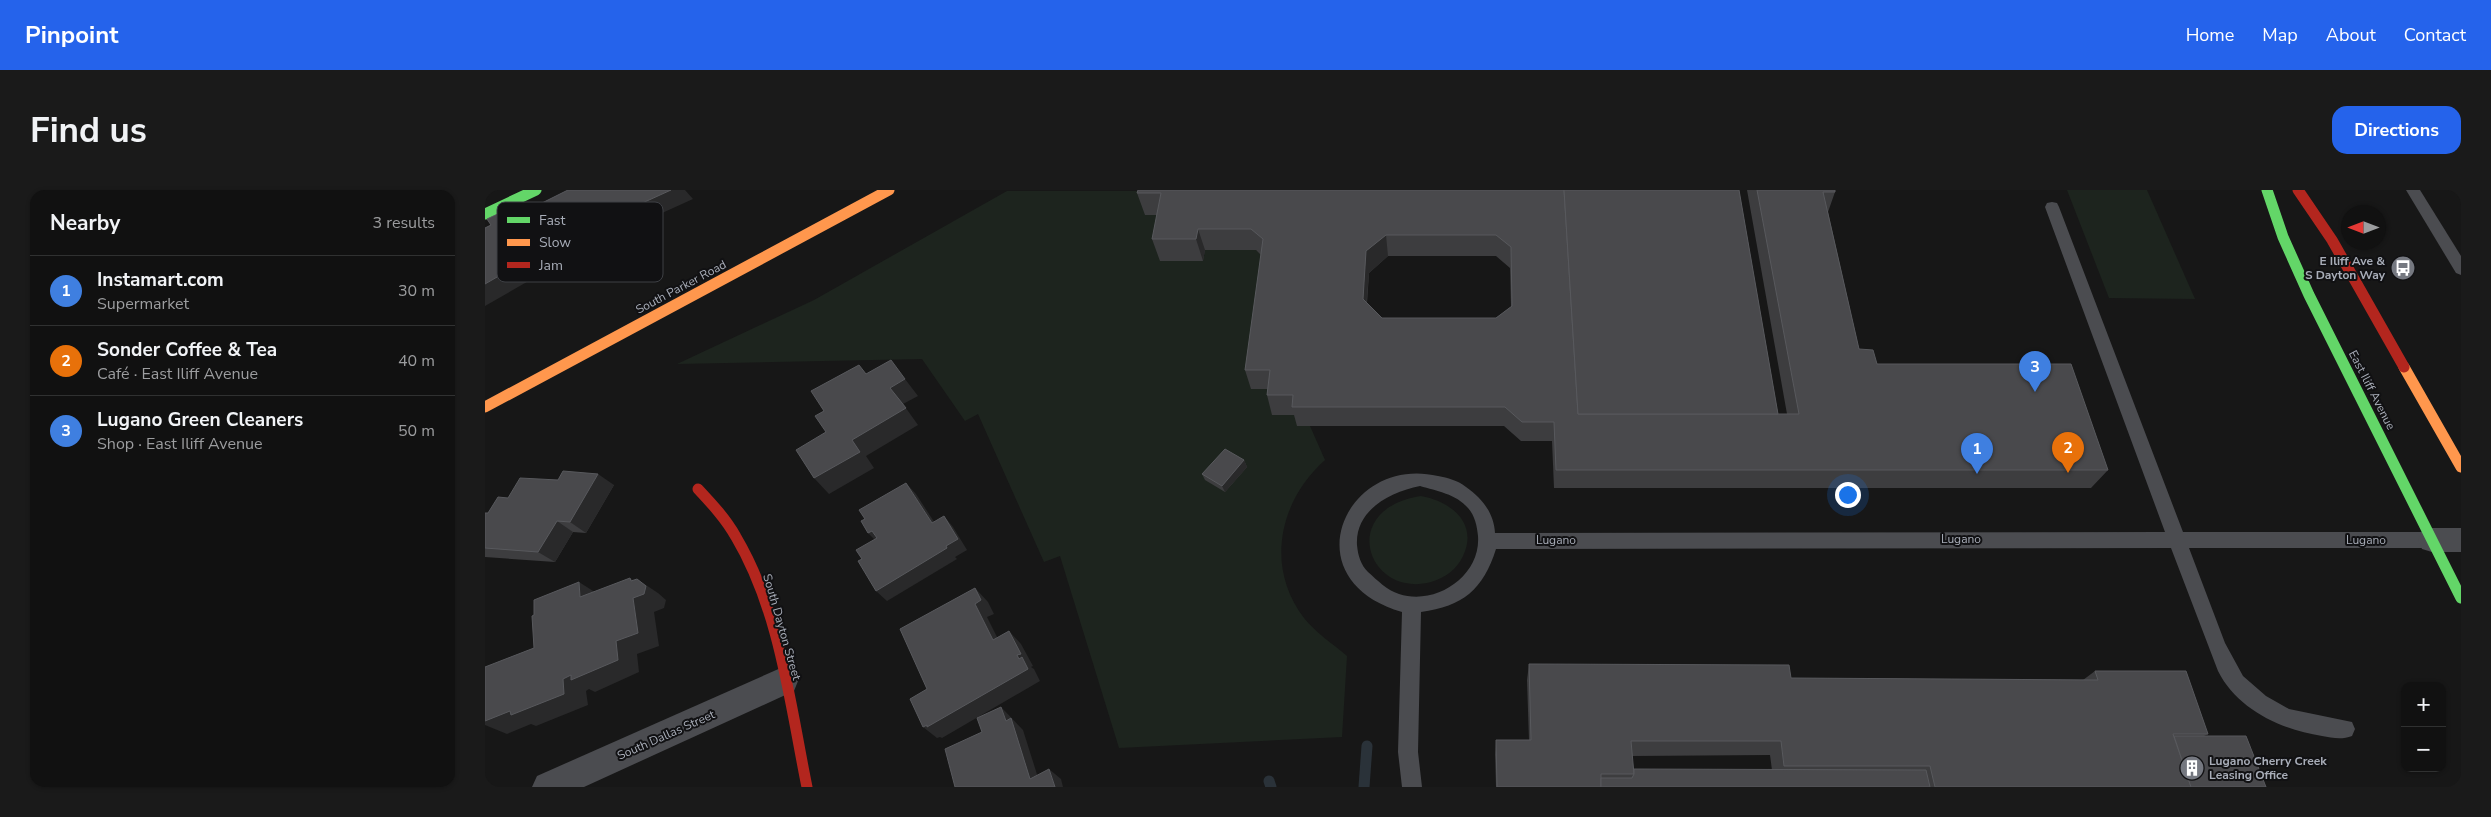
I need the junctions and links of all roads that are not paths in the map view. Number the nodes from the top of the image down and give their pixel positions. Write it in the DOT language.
graph roads {
  1 [pos="536,190"];
  2 [pos="889,190"];
  3 [pos="2267,190"];
  4 [pos="2298,190"];
  5 [pos="2413,190"];
  6 [pos="510,202"];
  7 [pos="2053,207"];
  8 [pos="497,208"];
  9 [pos="485,214"];
  10 [pos="2461,269"];
  11 [pos="485,407"];
  12 [pos="2461,467"];
  13 [pos="698,489"];
  14 [pos="2177,539"];
  15 [pos="2432,540"];
  16 [pos="2461,540"];
  17 [pos="1489,541"];
  18 [pos="2461,598"];
  19 [pos="1412,604"];
  20 [pos="783,681"];
  21 [pos="2345,729"];
  22 [pos="548,787"];
  23 [pos="807,787"];
  24 [pos="1412,787"];
  1 -- 6 [label="main road"];
  2 -- 11 [label="main road, South Parker Road"];
  3 -- 15 [label="main road, East Iliff Avenue"];
  4 -- 12 [label="main road"];
  5 -- 10 [label="lane"];
  7 -- 14 [label="lane"];
  8 -- 9 [label="main road"];
  13 -- 20 [label="main road, South Dayton Street"];
  14 -- 15 [label="lane, Lugano"];
  14 -- 17 [label="lane, Lugano"];
  14 -- 21 [label="lane"];
  15 -- 16 [label="street"];
  15 -- 18 [label="main road, East Iliff Avenue"];
  17 -- 19 [label="lane"];
  17 -- 19 [label="lane"];
  19 -- 24 [label="lane"];
  20 -- 22 [label="street, South Dallas Street"];
  20 -- 23 [label="main road, South Dayton Street"];
}
